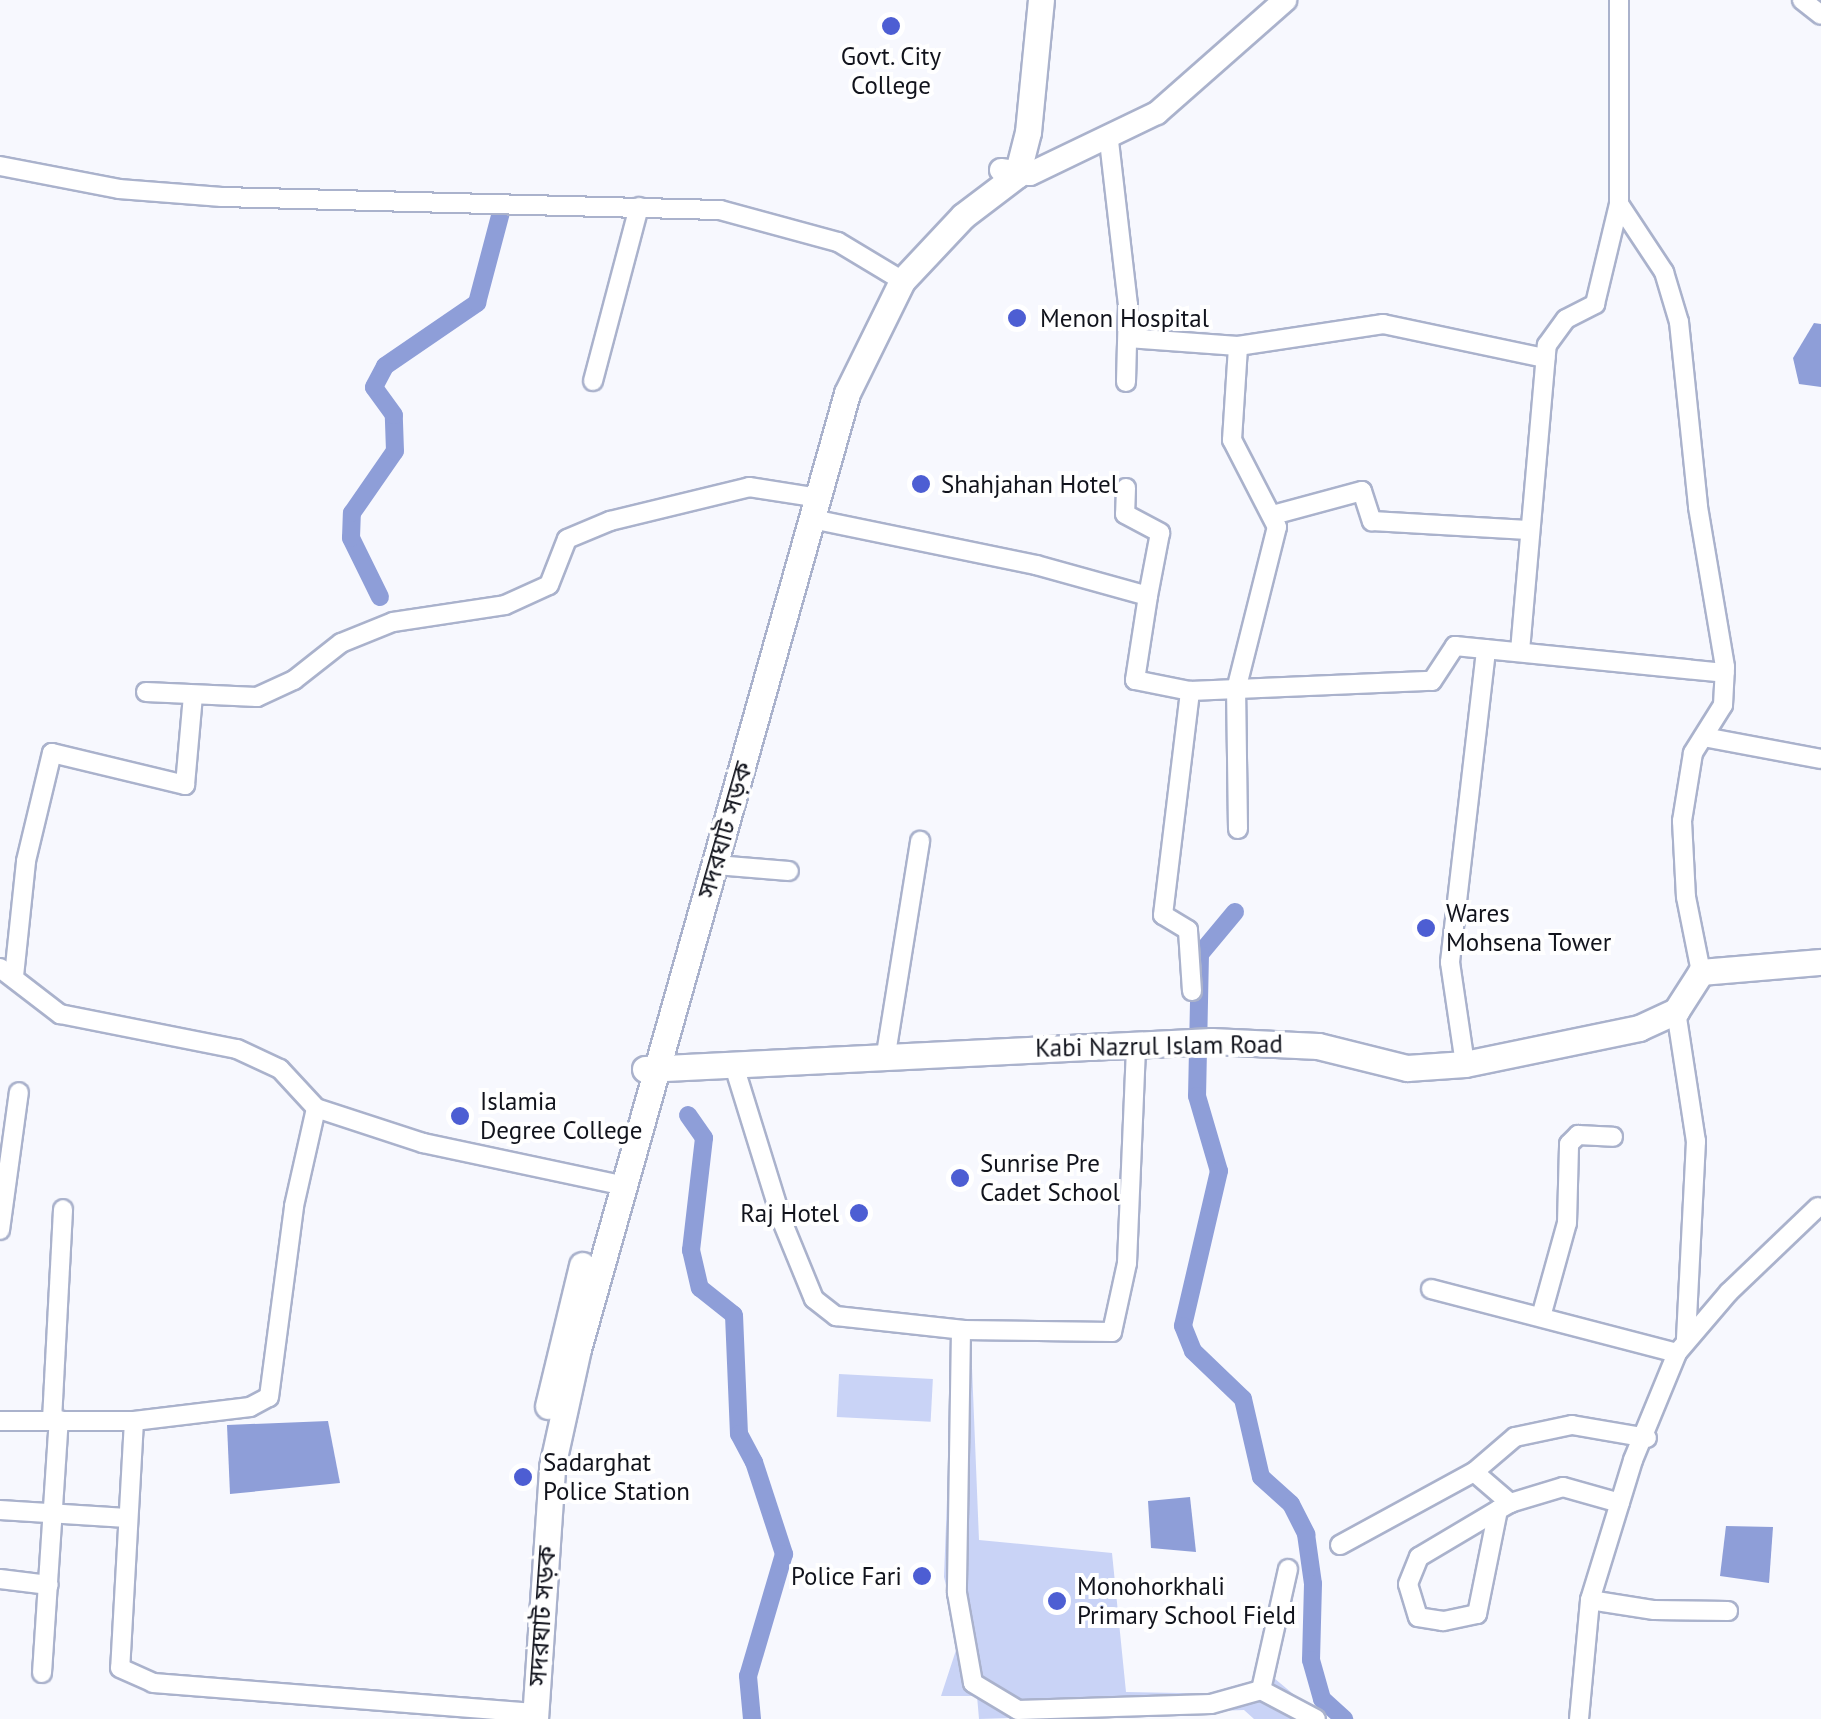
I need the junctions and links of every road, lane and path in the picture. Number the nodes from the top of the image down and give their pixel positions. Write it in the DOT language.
graph roads {
  1 [pos="1026,0"];
  2 [pos="1041,0"];
  3 [pos="1285,0"];
  4 [pos="1619,0"];
  5 [pos="1802,0"];
  6 [pos="1821,16"];
  7 [pos="1108,141"];
  8 [pos="0,166"];
  9 [pos="1009,172"];
  10 [pos="1618,204"];
  11 [pos="639,206"];
  12 [pos="893,275"];
  13 [pos="1128,338"];
  14 [pos="1238,346"];
  15 [pos="1544,358"];
  16 [pos="593,380"];
  17 [pos="1126,382"];
  18 [pos="1126,488"];
  19 [pos="809,508"];
  20 [pos="1273,515"];
  21 [pos="1528,530"];
  22 [pos="1148,596"];
  23 [pos="1486,648"];
  24 [pos="1520,651"];
  25 [pos="1725,673"];
  26 [pos="1236,690"];
  27 [pos="1190,691"];
  28 [pos="146,692"];
  29 [pos="193,696"];
  30 [pos="1704,738"];
  31 [pos="1821,759"];
  32 [pos="1238,829"];
  33 [pos="920,842"];
  34 [pos="716,864"];
  35 [pos="790,870"];
  36 [pos="1821,962"];
  37 [pos="7,972"];
  38 [pos="1701,972"];
  39 [pos="1192,991"];
  40 [pos="1676,1011"];
  41 [pos="1136,1045"];
  42 [pos="886,1054"];
  43 [pos="1465,1064"];
  44 [pos="652,1069"];
  45 [pos="735,1069"];
  46 [pos="19,1092"];
  47 [pos="316,1108"];
  48 [pos="1613,1137"];
  49 [pos="613,1182"];
  50 [pos="1820,1206"];
  51 [pos="63,1210"];
  52 [pos="0,1230"];
  53 [pos="1430,1289"];
  54 [pos="1542,1313"];
  55 [pos="960,1330"];
  56 [pos="1682,1347"];
  57 [pos="56,1420"];
  58 [pos="134,1421"];
  59 [pos="2,1424"];
  60 [pos="1647,1438"];
  61 [pos="1474,1472"];
  62 [pos="1620,1503"];
  63 [pos="1504,1506"];
  64 [pos="0,1510"];
  65 [pos="53,1515"];
  66 [pos="127,1518"];
  67 [pos="1340,1545"];
  68 [pos="1288,1569"];
  69 [pos="0,1579"];
  70 [pos="49,1585"];
  71 [pos="1590,1600"];
  72 [pos="1728,1611"];
  73 [pos="42,1673"];
  74 [pos="1261,1690"];
  75 [pos="528,1716"];
  76 [pos="1316,1719"];
  77 [pos="1579,1719"];
  1 -- 9 [label="main road"];
  2 -- 9 [label="main road"];
  3 -- 7 [label="street"];
  4 -- 10 [label="street"];
  5 -- 6 [label="street"];
  7 -- 9 [label="street"];
  7 -- 13 [label="street"];
  8 -- 11 [label="street"];
  9 -- 12 [label="main road, সদরঘাট সড়ক"];
  9 -- 19 [label="main road, সদরঘাট সড়ক"];
  10 -- 15 [label="street"];
  10 -- 25 [label="street"];
  11 -- 12 [label="street"];
  11 -- 16 [label="street"];
  12 -- 19 [label="main road, সদরঘাট সড়ক"];
  13 -- 14 [label="street"];
  13 -- 17 [label="street"];
  14 -- 15 [label="street"];
  14 -- 20 [label="street"];
  15 -- 21 [label="street"];
  18 -- 22 [label="street"];
  19 -- 22 [label="street"];
  19 -- 29 [label="street"];
  19 -- 34 [label="main road, সদরঘাট সড়ক"];
  19 -- 44 [label="main road, সদরঘাট সড়ক"];
  20 -- 21 [label="street"];
  20 -- 26 [label="street"];
  21 -- 24 [label="street"];
  22 -- 27 [label="street"];
  23 -- 24 [label="street"];
  23 -- 26 [label="street"];
  23 -- 43 [label="street"];
  24 -- 25 [label="street"];
  25 -- 30 [label="street"];
  26 -- 27 [label="street"];
  26 -- 32 [label="street"];
  27 -- 39 [label="street"];
  28 -- 29 [label="street"];
  29 -- 37 [label="street"];
  30 -- 31 [label="street"];
  30 -- 38 [label="street"];
  33 -- 42 [label="street"];
  34 -- 35 [label="street"];
  34 -- 44 [label="main road, সদরঘাট সড়ক"];
  36 -- 38 [label="main road"];
  37 -- 47 [label="street"];
  38 -- 40 [label="main road"];
  40 -- 43 [label="main road, Kabi Nazrul Islam Road"];
  40 -- 56 [label="street"];
  41 -- 42 [label="main road, Kabi Nazrul Islam Road"];
  41 -- 43 [label="main road, Kabi Nazrul Islam Road"];
  41 -- 55 [label="street"];
  42 -- 45 [label="main road, Kabi Nazrul Islam Road"];
  44 -- 45 [label="main road, Kabi Nazrul Islam Road"];
  44 -- 49 [label="main road, সদরঘাট সড়ক"];
  45 -- 55 [label="street"];
  46 -- 52 [label="street"];
  47 -- 49 [label="street"];
  47 -- 58 [label="street"];
  48 -- 54 [label="street"];
  49 -- 75 [label="main road, সদরঘাট সড়ক"];
  50 -- 56 [label="street"];
  51 -- 57 [label="street"];
  53 -- 54 [label="street"];
  54 -- 56 [label="street"];
  55 -- 74 [label="street"];
  56 -- 60 [label="street"];
  57 -- 58 [label="street"];
  57 -- 59 [label="street"];
  57 -- 65 [label="street"];
  58 -- 66 [label="street"];
  60 -- 61 [label="street"];
  60 -- 62 [label="street"];
  61 -- 63 [label="street"];
  61 -- 67 [label="street"];
  62 -- 63 [label="street"];
  62 -- 71 [label="street"];
  63 -- 63 [label="street"];
  64 -- 65 [label="street"];
  65 -- 66 [label="street"];
  65 -- 70 [label="street"];
  66 -- 75 [label="street"];
  68 -- 74 [label="street"];
  69 -- 70 [label="street"];
  70 -- 73 [label="street"];
  71 -- 72 [label="street"];
  71 -- 77 [label="street"];
  74 -- 76 [label="street"];
}
